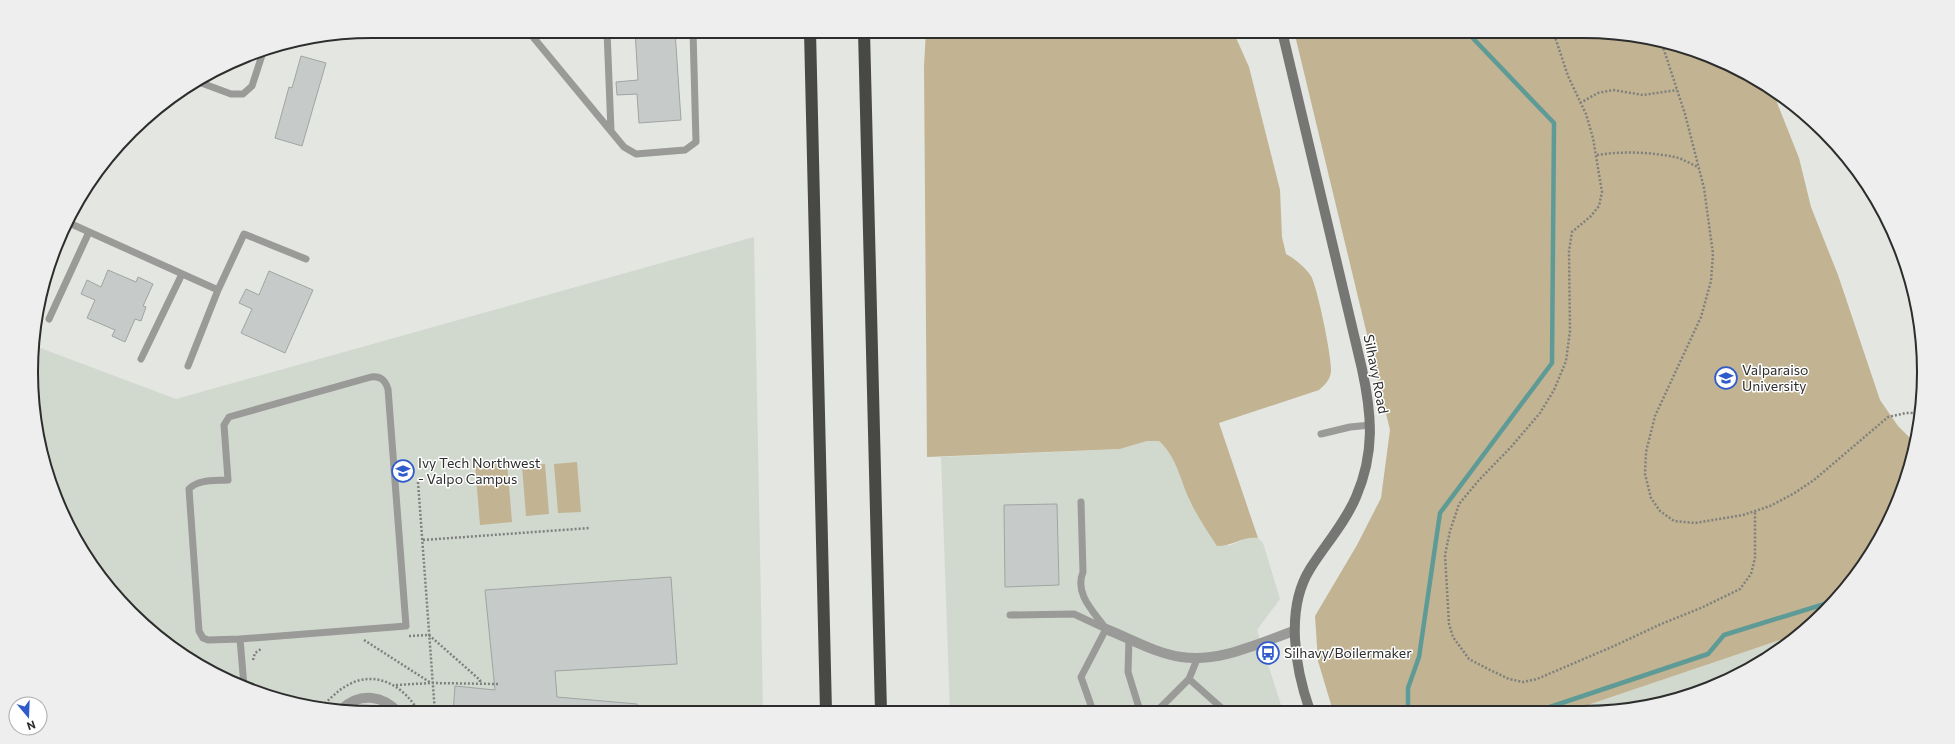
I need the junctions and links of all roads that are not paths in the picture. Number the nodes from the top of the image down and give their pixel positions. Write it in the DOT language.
graph roads {
  1 [pos="534,38"];
  2 [pos="608,38"];
  3 [pos="693,38"];
  4 [pos="810,38"];
  5 [pos="864,38"];
  6 [pos="868,38"];
  7 [pos="1284,38"];
  8 [pos="865,53"];
  9 [pos="261,57"];
  10 [pos="204,84"];
  11 [pos="611,131"];
  12 [pos="72,224"];
  13 [pos="89,232"];
  14 [pos="306,259"];
  15 [pos="182,274"];
  16 [pos="218,290"];
  17 [pos="49,319"];
  18 [pos="141,359"];
  19 [pos="188,366"];
  20 [pos="1371,425"];
  21 [pos="1321,434"];
  22 [pos="1081,502"];
  23 [pos="1010,615"];
  24 [pos="1106,629"];
  25 [pos="1294,631"];
  26 [pos="1129,638"];
  27 [pos="240,639"];
  28 [pos="1198,657"];
  29 [pos="1189,679"];
  30 [pos="244,681"];
  31 [pos="347,705"];
  32 [pos="392,706"];
  33 [pos="826,706"];
  34 [pos="881,706"];
  35 [pos="1091,706"];
  36 [pos="1138,706"];
  37 [pos="1162,706"];
  38 [pos="1219,706"];
  39 [pos="1309,706"];
  1 -- 11 [label="lane"];
  2 -- 11 [label="lane"];
  3 -- 11 [label="lane"];
  4 -- 33 [label="highway"];
  5 -- 8 [label="highway"];
  6 -- 8 [label="highway"];
  7 -- 20 [label="street, Silhavy Road"];
  8 -- 34 [label="highway"];
  9 -- 10 [label="lane"];
  12 -- 13 [label="lane"];
  13 -- 15 [label="lane"];
  13 -- 17 [label="lane"];
  14 -- 16 [label="lane"];
  15 -- 16 [label="lane"];
  15 -- 18 [label="lane"];
  16 -- 19 [label="lane"];
  20 -- 21 [label="lane"];
  20 -- 25 [label="street, Silhavy Road"];
  22 -- 24 [label="lane"];
  23 -- 24 [label="lane"];
  24 -- 26 [label="street"];
  24 -- 35 [label="lane"];
  25 -- 28 [label="street"];
  25 -- 39 [label="street, Silhavy Road"];
  26 -- 28 [label="street"];
  26 -- 36 [label="lane"];
  27 -- 27 [label="lane"];
  27 -- 30 [label="lane"];
  28 -- 29 [label="lane"];
  29 -- 37 [label="lane"];
  29 -- 38 [label="lane"];
  31 -- 32 [label="street"];
}
